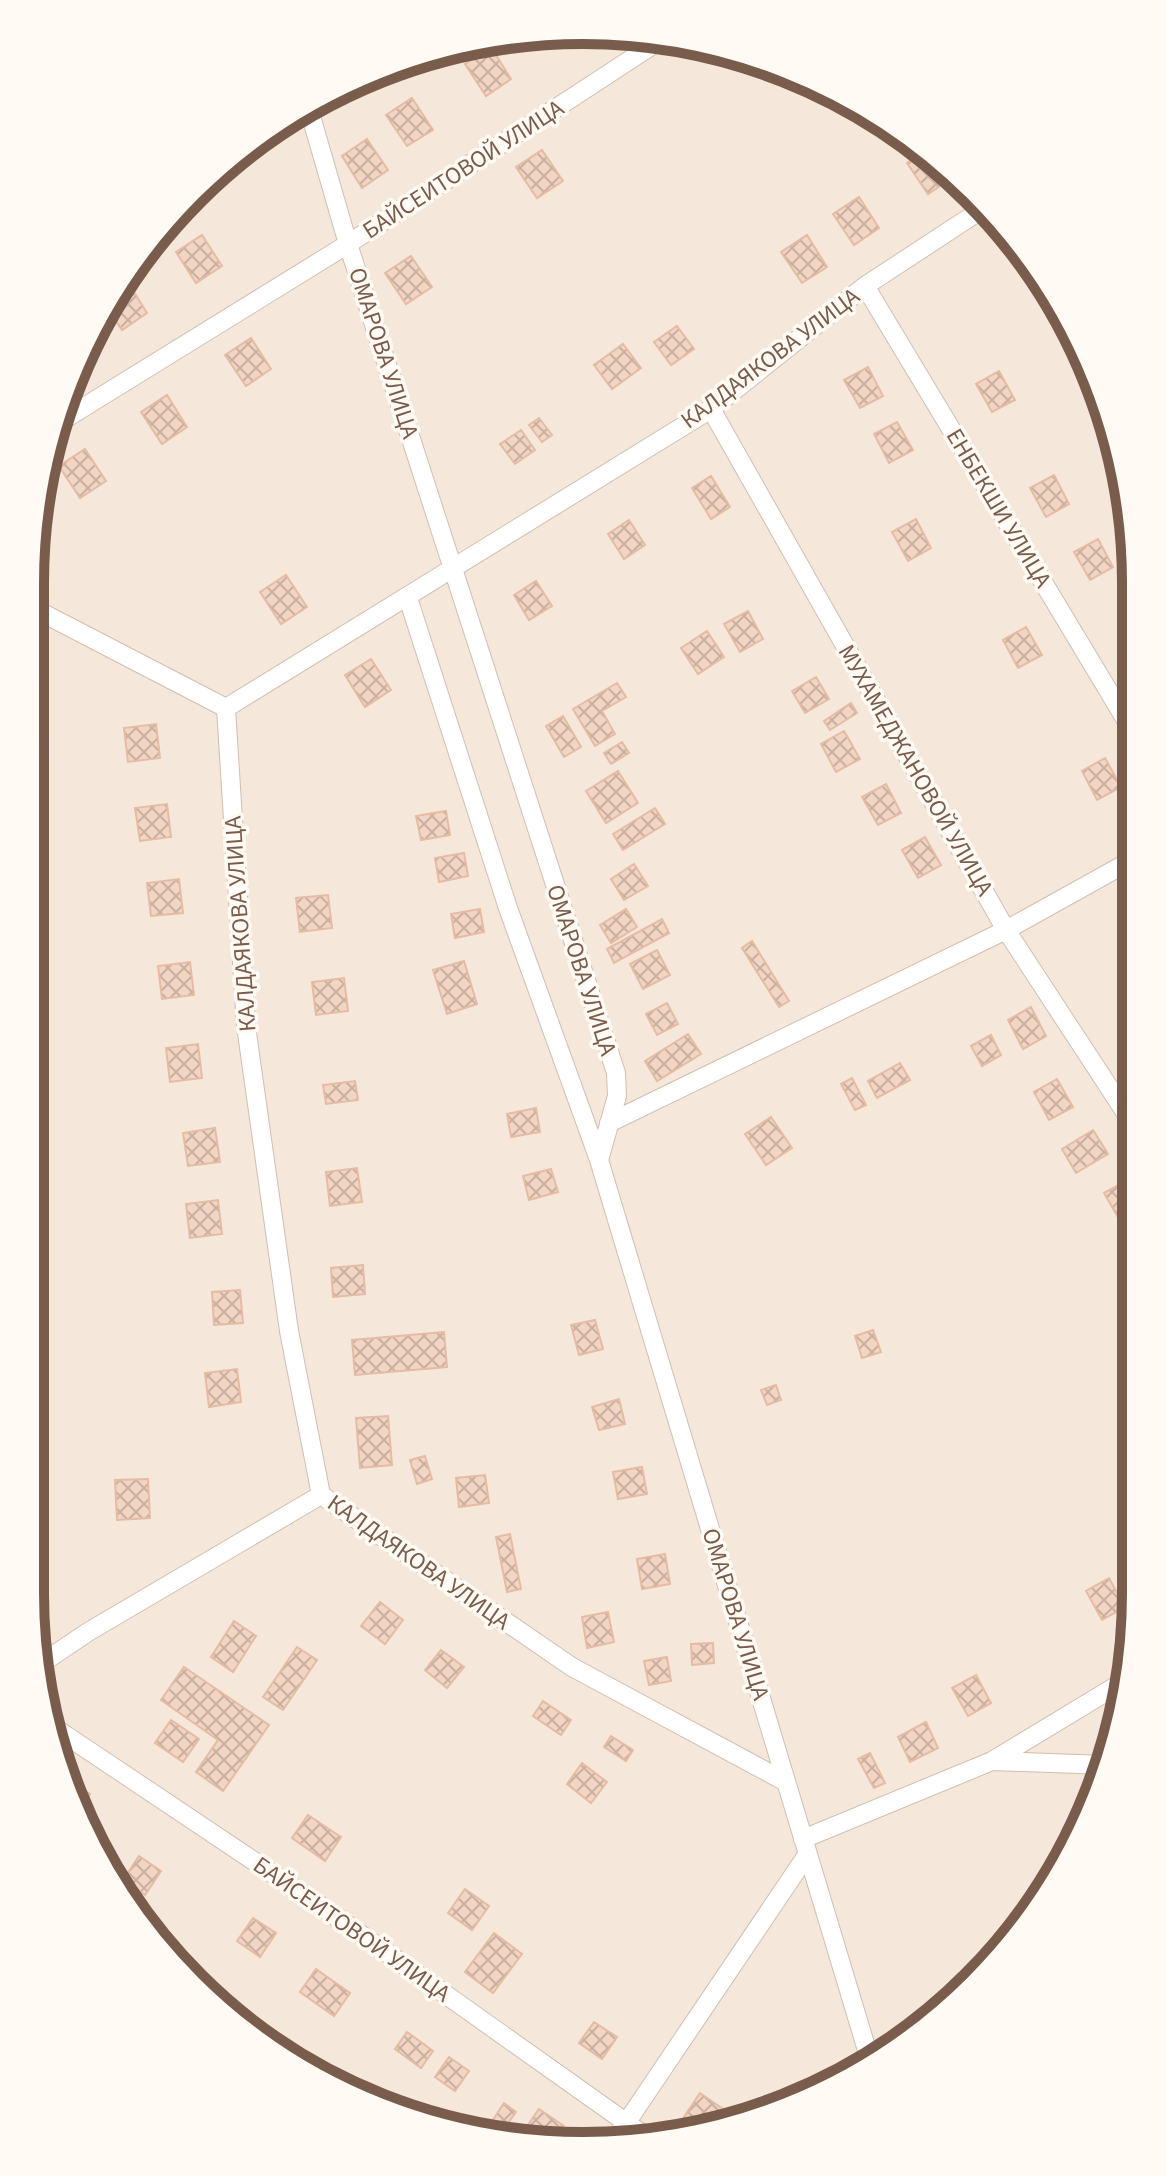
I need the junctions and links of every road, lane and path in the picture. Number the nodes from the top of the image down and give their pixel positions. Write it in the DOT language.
graph roads {
  1 [pos="648,48"];
  2 [pos="311,118"];
  3 [pos="975,214"];
  4 [pos="348,244"];
  5 [pos="865,286"];
  6 [pos="711,409"];
  7 [pos="71,415"];
  8 [pos="454,566"];
  9 [pos="408,598"];
  10 [pos="44,614"];
  11 [pos="226,708"];
  12 [pos="1122,713"];
  13 [pos="1122,866"];
  14 [pos="1006,930"];
  15 [pos="1122,1107"];
  16 [pos="609,1123"];
  17 [pos="599,1160"];
  18 [pos="321,1495"];
  19 [pos="48,1659"];
  20 [pos="1113,1688"];
  21 [pos="62,1733"];
  22 [pos="992,1761"];
  23 [pos="1093,1765"];
  24 [pos="786,1782"];
  25 [pos="805,1847"];
  26 [pos="867,2050"];
  27 [pos="626,2123"];
  28 [pos="635,2129"];
  29 [pos="621,2131"];
  1 -- 4 [label="street, БАЙСЕИТОВОЙ УЛИЦА"];
  2 -- 4 [label="street, ОМАРОВА УЛИЦА"];
  3 -- 5 [label="street, КАЛДАЯКОВА УЛИЦА"];
  4 -- 7 [label="street, БАЙСЕИТОВОЙ УЛИЦА"];
  4 -- 8 [label="street, ОМАРОВА УЛИЦА"];
  5 -- 6 [label="street, КАЛДАЯКОВА УЛИЦА"];
  5 -- 12 [label="street, ЕНБЕКШИ УЛИЦА"];
  6 -- 8 [label="street, КАЛДАЯКОВА УЛИЦА"];
  6 -- 14 [label="street, МУХАМЕДЖАНОВОЙ УЛИЦА"];
  8 -- 9 [label="street, КАЛДАЯКОВА УЛИЦА"];
  8 -- 16 [label="street, ОМАРОВА УЛИЦА"];
  9 -- 11 [label="street, КАЛДАЯКОВА УЛИЦА"];
  9 -- 17 [label="street"];
  10 -- 11 [label="street"];
  11 -- 18 [label="street, КАЛДАЯКОВА УЛИЦА"];
  13 -- 14 [label="street"];
  14 -- 15 [label="street, МУХАМЕДЖАНОВОЙ УЛИЦА"];
  14 -- 16 [label="street"];
  16 -- 17 [label="street, ОМАРОВА УЛИЦА"];
  17 -- 24 [label="street, ОМАРОВА УЛИЦА"];
  18 -- 19 [label="street"];
  18 -- 24 [label="street, КАЛДАЯКОВА УЛИЦА"];
  20 -- 22 [label="street"];
  21 -- 27 [label="street, БАЙСЕИТОВОЙ УЛИЦА"];
  22 -- 23 [label="street"];
  22 -- 25 [label="street"];
  24 -- 25 [label="street, ОМАРОВА УЛИЦА"];
  25 -- 26 [label="street, ОМАРОВА УЛИЦА"];
  25 -- 27 [label="street"];
  27 -- 28 [label="street, БАЙСЕИТОВОЙ УЛИЦА"];
  27 -- 29 [label="street"];
}
